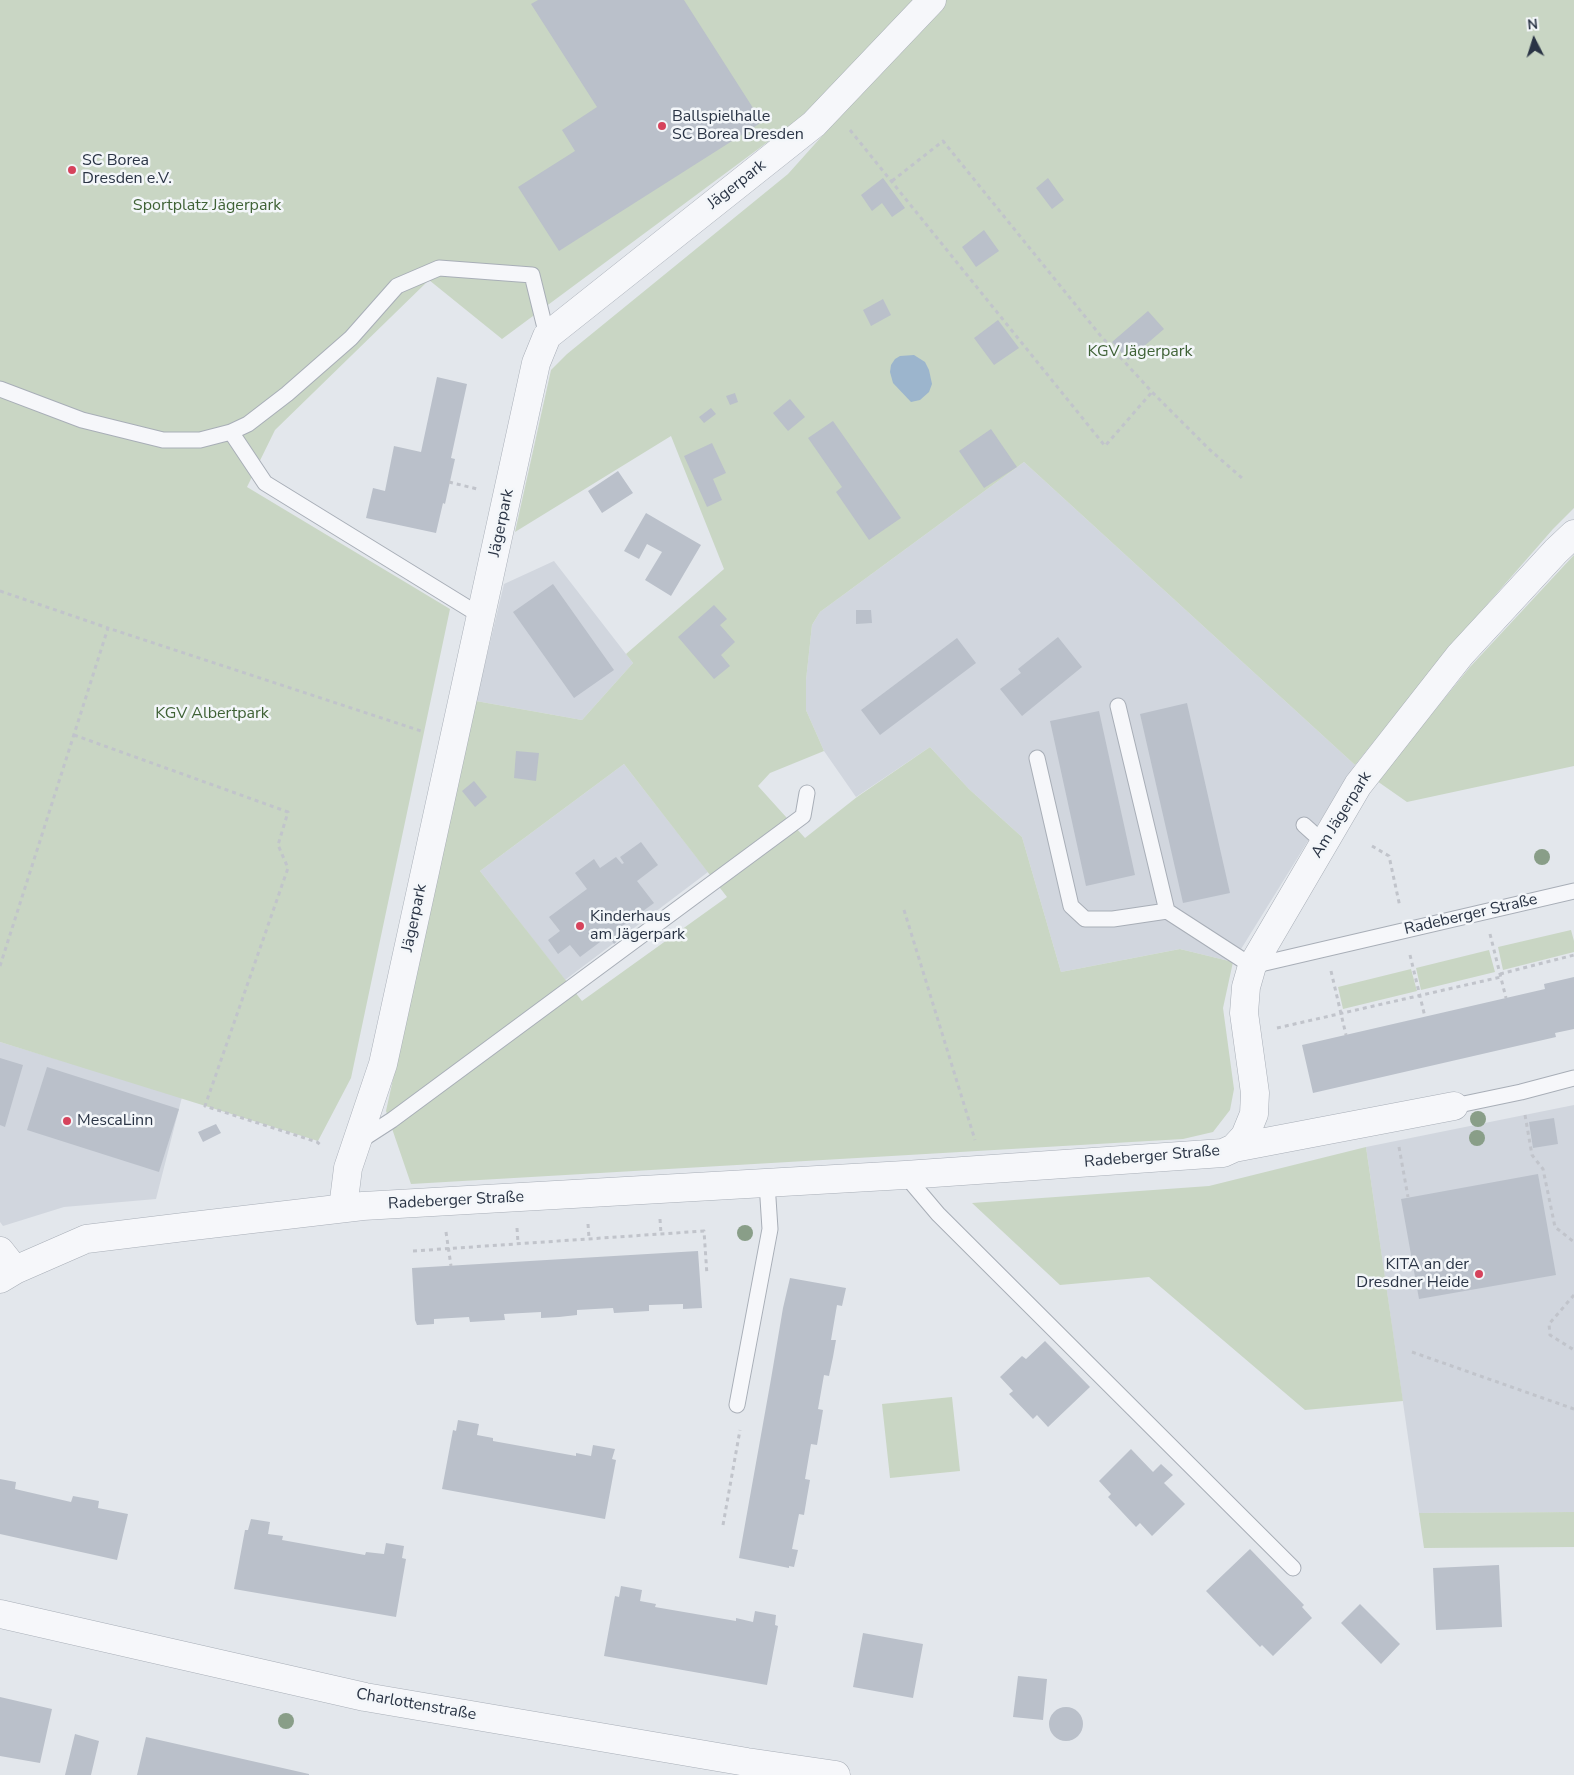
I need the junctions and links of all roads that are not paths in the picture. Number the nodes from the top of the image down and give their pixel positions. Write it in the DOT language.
graph roads {
  1 [pos="932,0"];
  2 [pos="547,336"];
  3 [pos="0,389"];
  4 [pos="231,432"];
  5 [pos="1574,534"];
  6 [pos="481,616"];
  7 [pos="1118,706"];
  8 [pos="1038,758"];
  9 [pos="808,794"];
  10 [pos="1304,825"];
  11 [pos="1324,843"];
  12 [pos="1574,891"];
  13 [pos="1167,910"];
  14 [pos="1252,966"];
  15 [pos="1574,1078"];
  16 [pos="1454,1106"];
  17 [pos="357,1143"];
  18 [pos="1234,1148"];
  19 [pos="904,1175"];
  20 [pos="768,1183"];
  21 [pos="343,1208"];
  22 [pos="5,1266"];
  23 [pos="737,1405"];
  24 [pos="1293,1568"];
  25 [pos="0,1614"];
  26 [pos="746,1768"];
  27 [pos="836,1775"];
  1 -- 2 [label="street, Jägerpark"];
  2 -- 4 [label="lane"];
  2 -- 6 [label="street, Jägerpark"];
  3 -- 4 [label="lane"];
  4 -- 6 [label="lane"];
  5 -- 11 [label="street, Am Jägerpark"];
  6 -- 17 [label="street, Jägerpark"];
  7 -- 13 [label="lane"];
  8 -- 13 [label="lane"];
  9 -- 17 [label="lane"];
  10 -- 11 [label="lane"];
  11 -- 14 [label="street, Am Jägerpark"];
  12 -- 14 [label="lane, Radeberger Straße"];
  13 -- 14 [label="lane"];
  14 -- 18 [label="street, Am Jägerpark"];
  15 -- 16 [label="lane"];
  16 -- 18 [label="street, Radeberger Straße"];
  17 -- 21 [label="street, Jägerpark"];
  18 -- 19 [label="street, Radeberger Straße"];
  19 -- 20 [label="street, Radeberger Straße"];
  19 -- 24 [label="lane"];
  20 -- 21 [label="street, Radeberger Straße"];
  20 -- 23 [label="lane"];
  21 -- 22 [label="street, Radeberger Straße"];
  25 -- 26 [label="street, Charlottenstraße"];
  26 -- 27 [label="street, Charlottenstraße"];
}
